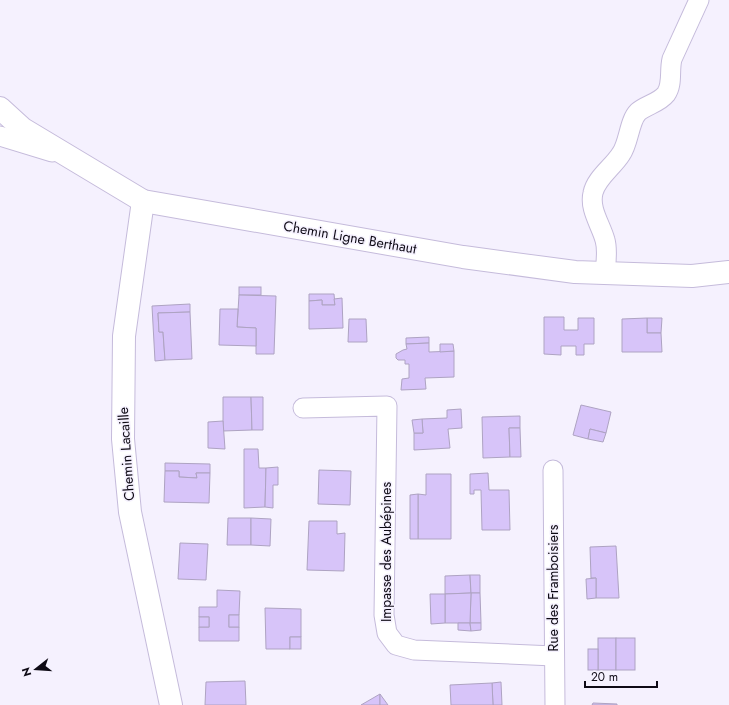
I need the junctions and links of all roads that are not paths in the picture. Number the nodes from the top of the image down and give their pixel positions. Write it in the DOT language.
graph roads {
  1 [pos="699,0"];
  2 [pos="0,108"];
  3 [pos="0,136"];
  4 [pos="74,159"];
  5 [pos="143,201"];
  6 [pos="729,272"];
  7 [pos="605,273"];
  8 [pos="303,408"];
  9 [pos="553,470"];
  10 [pos="554,656"];
  11 [pos="171,705"];
  12 [pos="555,705"];
  1 -- 7 [label="street"];
  2 -- 4 [label="street, Chemin Ligne Berthaut"];
  3 -- 4 [label="street"];
  4 -- 5 [label="street, Chemin Ligne Berthaut"];
  5 -- 7 [label="street, Chemin Ligne Berthaut"];
  5 -- 11 [label="street, Chemin Lacaille"];
  6 -- 7 [label="street, Chemin Ligne Berthaut"];
  8 -- 10 [label="street, Impasse des Aubépines"];
  9 -- 10 [label="street, Rue des Framboisiers"];
  10 -- 12 [label="street, Rue des Framboisiers"];
}
